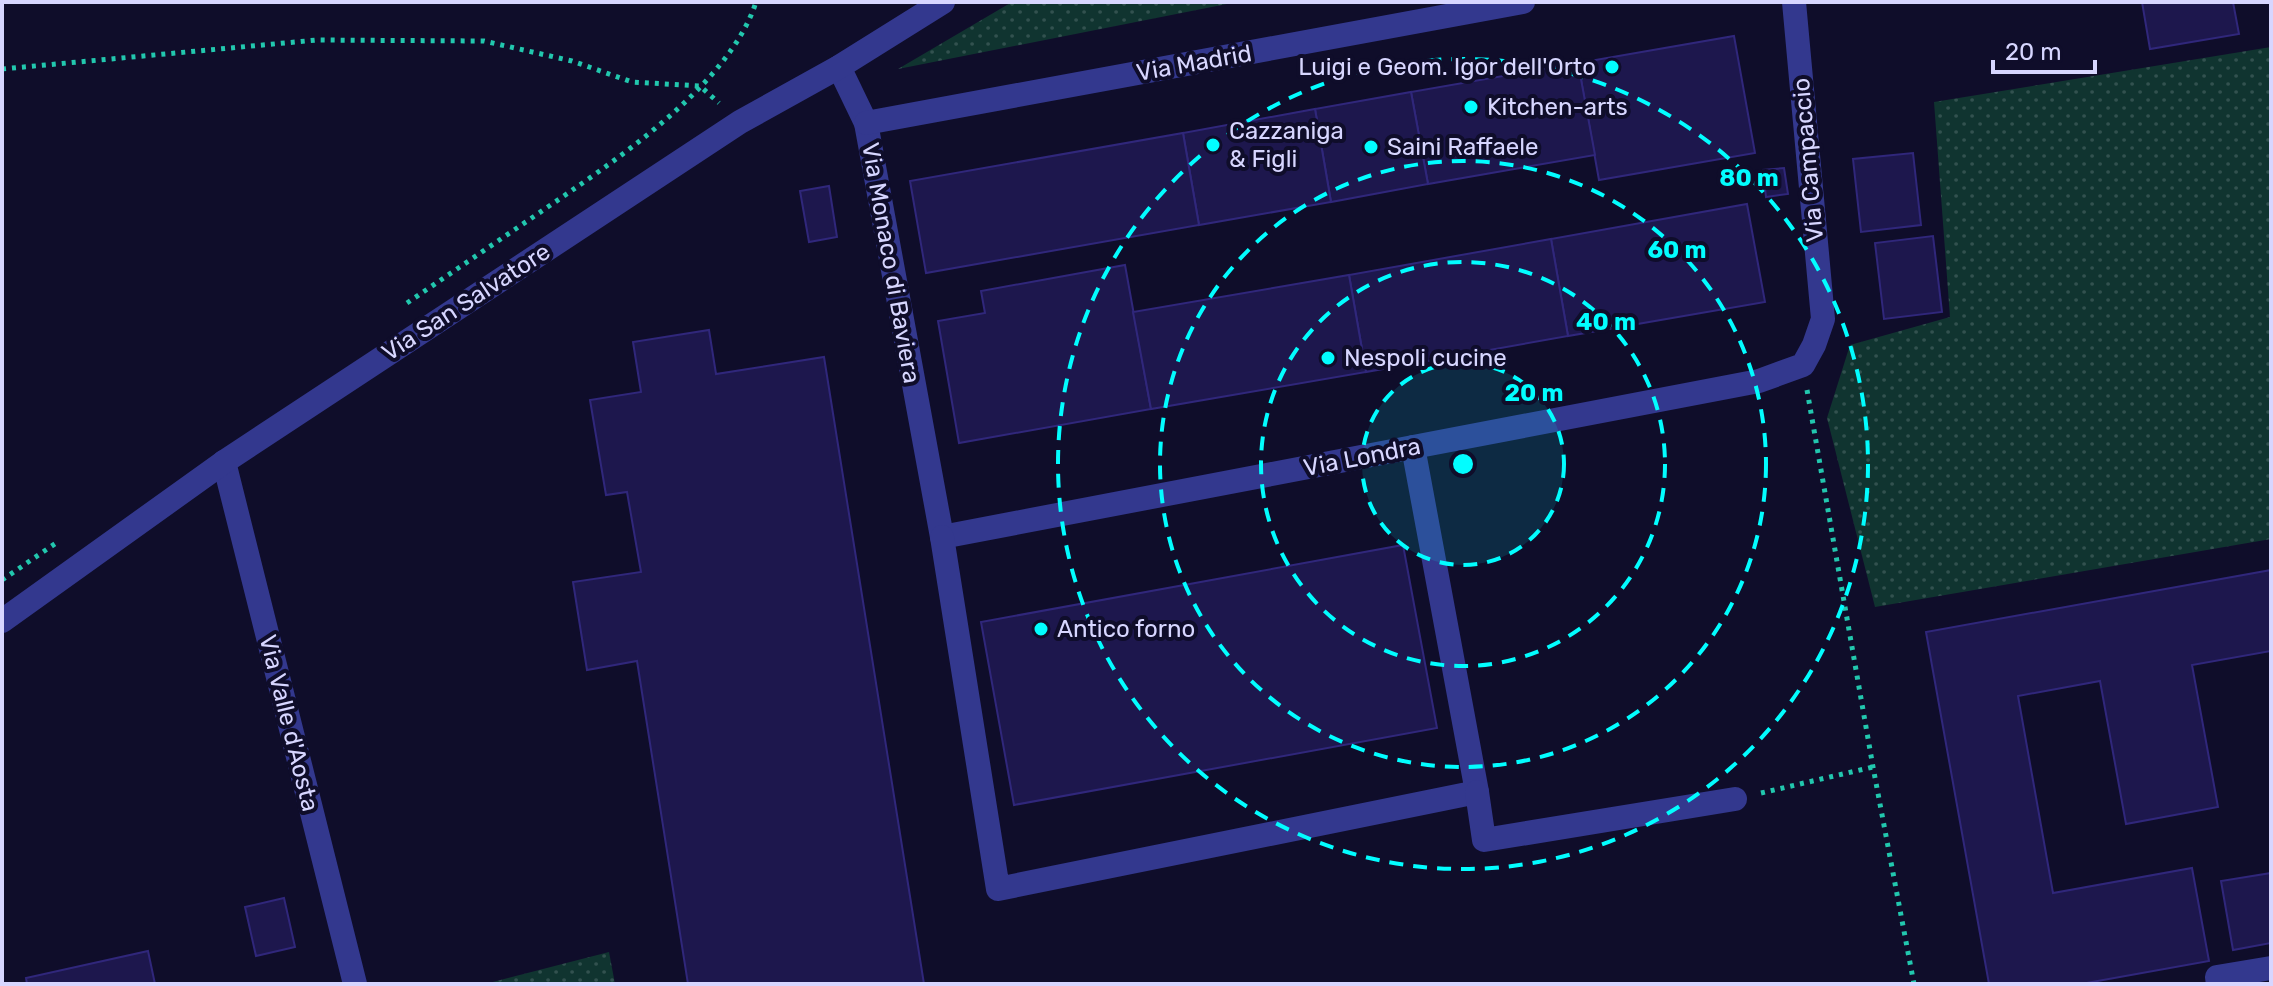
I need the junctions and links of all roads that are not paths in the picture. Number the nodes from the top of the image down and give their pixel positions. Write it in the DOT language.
graph roads {
  1 [pos="943,2"];
  2 [pos="1523,2"];
  3 [pos="1794,2"];
  4 [pos="839,67"];
  5 [pos="866,123"];
  6 [pos="1803,365"];
  7 [pos="1413,447"];
  8 [pos="224,462"];
  9 [pos="942,537"];
  10 [pos="2,621"];
  11 [pos="1477,792"];
  12 [pos="1735,799"];
  13 [pos="2271,968"];
  14 [pos="2218,981"];
  15 [pos="355,984"];
  1 -- 4 [label="street, Via San Salvatore"];
  2 -- 5 [label="street, Via Madrid"];
  3 -- 6 [label="street, Via Campaccio"];
  4 -- 5 [label="street, Via Monaco di Baviera"];
  4 -- 8 [label="street, Via San Salvatore"];
  5 -- 9 [label="street, Via Monaco di Baviera"];
  6 -- 7 [label="street, Via Londra"];
  7 -- 9 [label="street, Via Londra"];
  7 -- 11 [label="street"];
  8 -- 10 [label="street, Via San Salvatore"];
  8 -- 15 [label="street, Via Valle d'Aosta"];
  9 -- 11 [label="street"];
  11 -- 12 [label="street"];
  13 -- 14 [label="street"];
}
